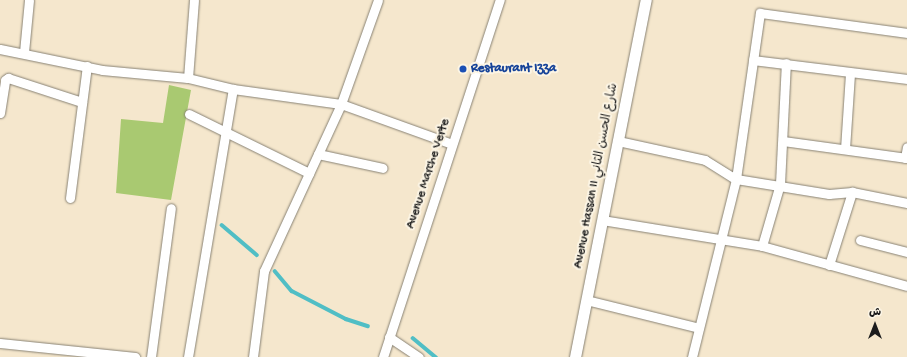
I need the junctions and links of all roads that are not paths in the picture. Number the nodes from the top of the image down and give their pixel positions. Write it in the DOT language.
graph roads {
  1 [pos="29,0"];
  2 [pos="194,0"];
  3 [pos="378,0"];
  4 [pos="500,0"];
  5 [pos="646,0"];
  6 [pos="907,33"];
  7 [pos="0,49"];
  8 [pos="24,52"];
  9 [pos="753,60"];
  10 [pos="786,63"];
  11 [pos="87,66"];
  12 [pos="850,73"];
  13 [pos="188,78"];
  14 [pos="907,79"];
  15 [pos="233,89"];
  16 [pos="82,102"];
  17 [pos="341,104"];
  18 [pos="0,113"];
  19 [pos="188,114"];
  20 [pos="226,132"];
  21 [pos="618,141"];
  22 [pos="783,141"];
  23 [pos="452,144"];
  24 [pos="907,147"];
  25 [pos="844,149"];
  26 [pos="318,154"];
  27 [pos="906,158"];
  28 [pos="383,168"];
  29 [pos="309,173"];
  30 [pos="736,179"];
  31 [pos="780,184"];
  32 [pos="852,192"];
  33 [pos="70,198"];
  34 [pos="907,203"];
  35 [pos="171,208"];
  36 [pos="602,220"];
  37 [pos="721,239"];
  38 [pos="860,240"];
  39 [pos="762,246"];
  40 [pos="907,252"];
  41 [pos="829,265"];
  42 [pos="907,286"];
  43 [pos="586,300"];
  44 [pos="699,328"];
  45 [pos="389,337"];
  46 [pos="0,343"];
  47 [pos="135,357"];
  48 [pos="151,357"];
  49 [pos="188,357"];
  50 [pos="253,357"];
  51 [pos="383,357"];
  52 [pos="419,357"];
  53 [pos="575,357"];
  54 [pos="692,357"];
  1 -- 8 [label="street"];
  2 -- 13 [label="street"];
  3 -- 17 [label="street"];
  4 -- 23 [label="street, Avenue Marche Verte"];
  5 -- 21 [label="street, Avenue Hassan II شارع الحسن الثاني"];
  6 -- 9 [label="street"];
  7 -- 8 [label="street"];
  8 -- 11 [label="street"];
  9 -- 10 [label="street"];
  9 -- 30 [label="street"];
  10 -- 12 [label="street"];
  10 -- 22 [label="street"];
  11 -- 13 [label="street"];
  11 -- 16 [label="street"];
  12 -- 14 [label="street"];
  12 -- 25 [label="street"];
  13 -- 15 [label="street"];
  15 -- 17 [label="street"];
  15 -- 20 [label="street"];
  16 -- 18 [label="street"];
  16 -- 33 [label="street"];
  17 -- 23 [label="street"];
  17 -- 26 [label="street"];
  19 -- 20 [label="street"];
  20 -- 29 [label="street"];
  20 -- 49 [label="street"];
  21 -- 30 [label="street"];
  21 -- 36 [label="street, Avenue Hassan II شارع الحسن الثاني"];
  22 -- 25 [label="street"];
  22 -- 31 [label="street"];
  23 -- 45 [label="street, Avenue Marche Verte"];
  24 -- 27 [label="street"];
  25 -- 27 [label="street"];
  26 -- 28 [label="street"];
  26 -- 29 [label="street"];
  29 -- 50 [label="street"];
  30 -- 31 [label="street"];
  30 -- 37 [label="street"];
  31 -- 32 [label="street"];
  31 -- 39 [label="street"];
  32 -- 34 [label="street"];
  32 -- 41 [label="street"];
  35 -- 48 [label="street"];
  36 -- 37 [label="street"];
  36 -- 43 [label="street, Avenue Hassan II شارع الحسن الثاني"];
  37 -- 39 [label="street"];
  37 -- 44 [label="street"];
  38 -- 40 [label="street"];
  39 -- 41 [label="street"];
  41 -- 42 [label="street"];
  43 -- 44 [label="street"];
  43 -- 53 [label="street, Avenue Hassan II شارع الحسن الثاني"];
  44 -- 54 [label="street"];
  45 -- 51 [label="street, Avenue Marche Verte"];
  45 -- 52 [label="street"];
  46 -- 47 [label="street"];
}
